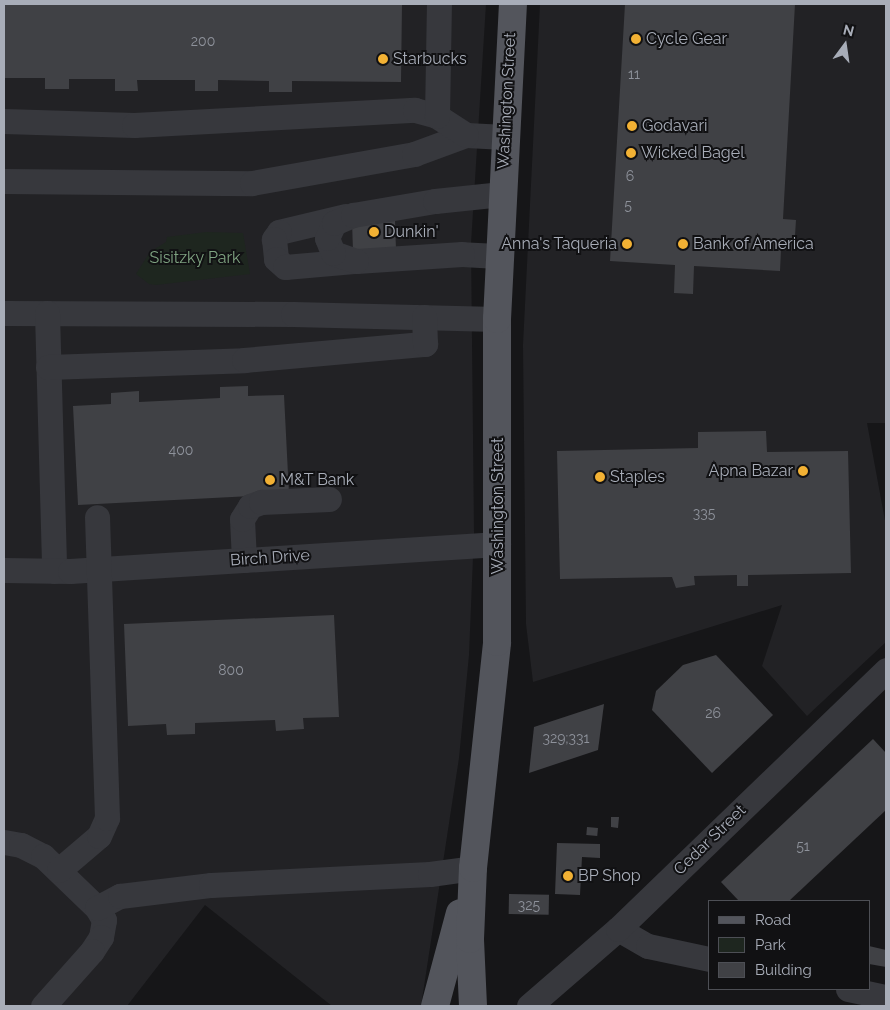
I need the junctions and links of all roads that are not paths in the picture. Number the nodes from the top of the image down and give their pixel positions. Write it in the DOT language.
graph roads {
  1 [pos="439,4"];
  2 [pos="513,4"];
  3 [pos="437,116"];
  4 [pos="4,122"];
  5 [pos="466,135"];
  6 [pos="505,137"];
  7 [pos="4,181"];
  8 [pos="502,194"];
  9 [pos="373,210"];
  10 [pos="498,256"];
  11 [pos="360,260"];
  12 [pos="4,313"];
  13 [pos="47,314"];
  14 [pos="424,317"];
  15 [pos="496,318"];
  16 [pos="48,367"];
  17 [pos="329,499"];
  18 [pos="97,517"];
  19 [pos="498,544"];
  20 [pos="244,560"];
  21 [pos="99,569"];
  22 [pos="4,570"];
  23 [pos="47,570"];
  24 [pos="886,670"];
  25 [pos="4,842"];
  26 [pos="473,868"];
  27 [pos="59,870"];
  28 [pos="97,908"];
  29 [pos="618,929"];
  30 [pos="708,959"];
  31 [pos="853,990"];
  32 [pos="886,997"];
  33 [pos="43,1006"];
  34 [pos="435,1006"];
  35 [pos="473,1006"];
  36 [pos="529,1006"];
  1 -- 3 [label="street"];
  2 -- 6 [label="main road, Washington Street"];
  3 -- 4 [label="street"];
  3 -- 5 [label="street"];
  5 -- 6 [label="street"];
  5 -- 7 [label="street"];
  6 -- 8 [label="main road, Washington Street"];
  8 -- 9 [label="street"];
  8 -- 10 [label="main road, Washington Street"];
  9 -- 11 [label="street"];
  9 -- 11 [label="street"];
  10 -- 11 [label="street"];
  10 -- 15 [label="main road, Washington Street"];
  12 -- 13 [label="street"];
  13 -- 14 [label="street"];
  13 -- 16 [label="street"];
  14 -- 15 [label="street"];
  14 -- 16 [label="street"];
  15 -- 19 [label="main road, Washington Street"];
  16 -- 23 [label="street"];
  17 -- 20 [label="street"];
  18 -- 21 [label="street"];
  19 -- 20 [label="street, Birch Drive"];
  19 -- 26 [label="main road, Washington Street"];
  20 -- 21 [label="street, Birch Drive"];
  21 -- 23 [label="street, Birch Drive"];
  21 -- 27 [label="street"];
  22 -- 23 [label="street, Birch Drive"];
  24 -- 29 [label="street, Cedar Street"];
  25 -- 27 [label="street"];
  26 -- 28 [label="street"];
  26 -- 34 [label="main road"];
  26 -- 35 [label="main road, Washington Street"];
  27 -- 28 [label="street"];
  28 -- 33 [label="street"];
  29 -- 30 [label="street"];
  29 -- 36 [label="street, Cedar Street"];
  31 -- 32 [label="street"];
}
